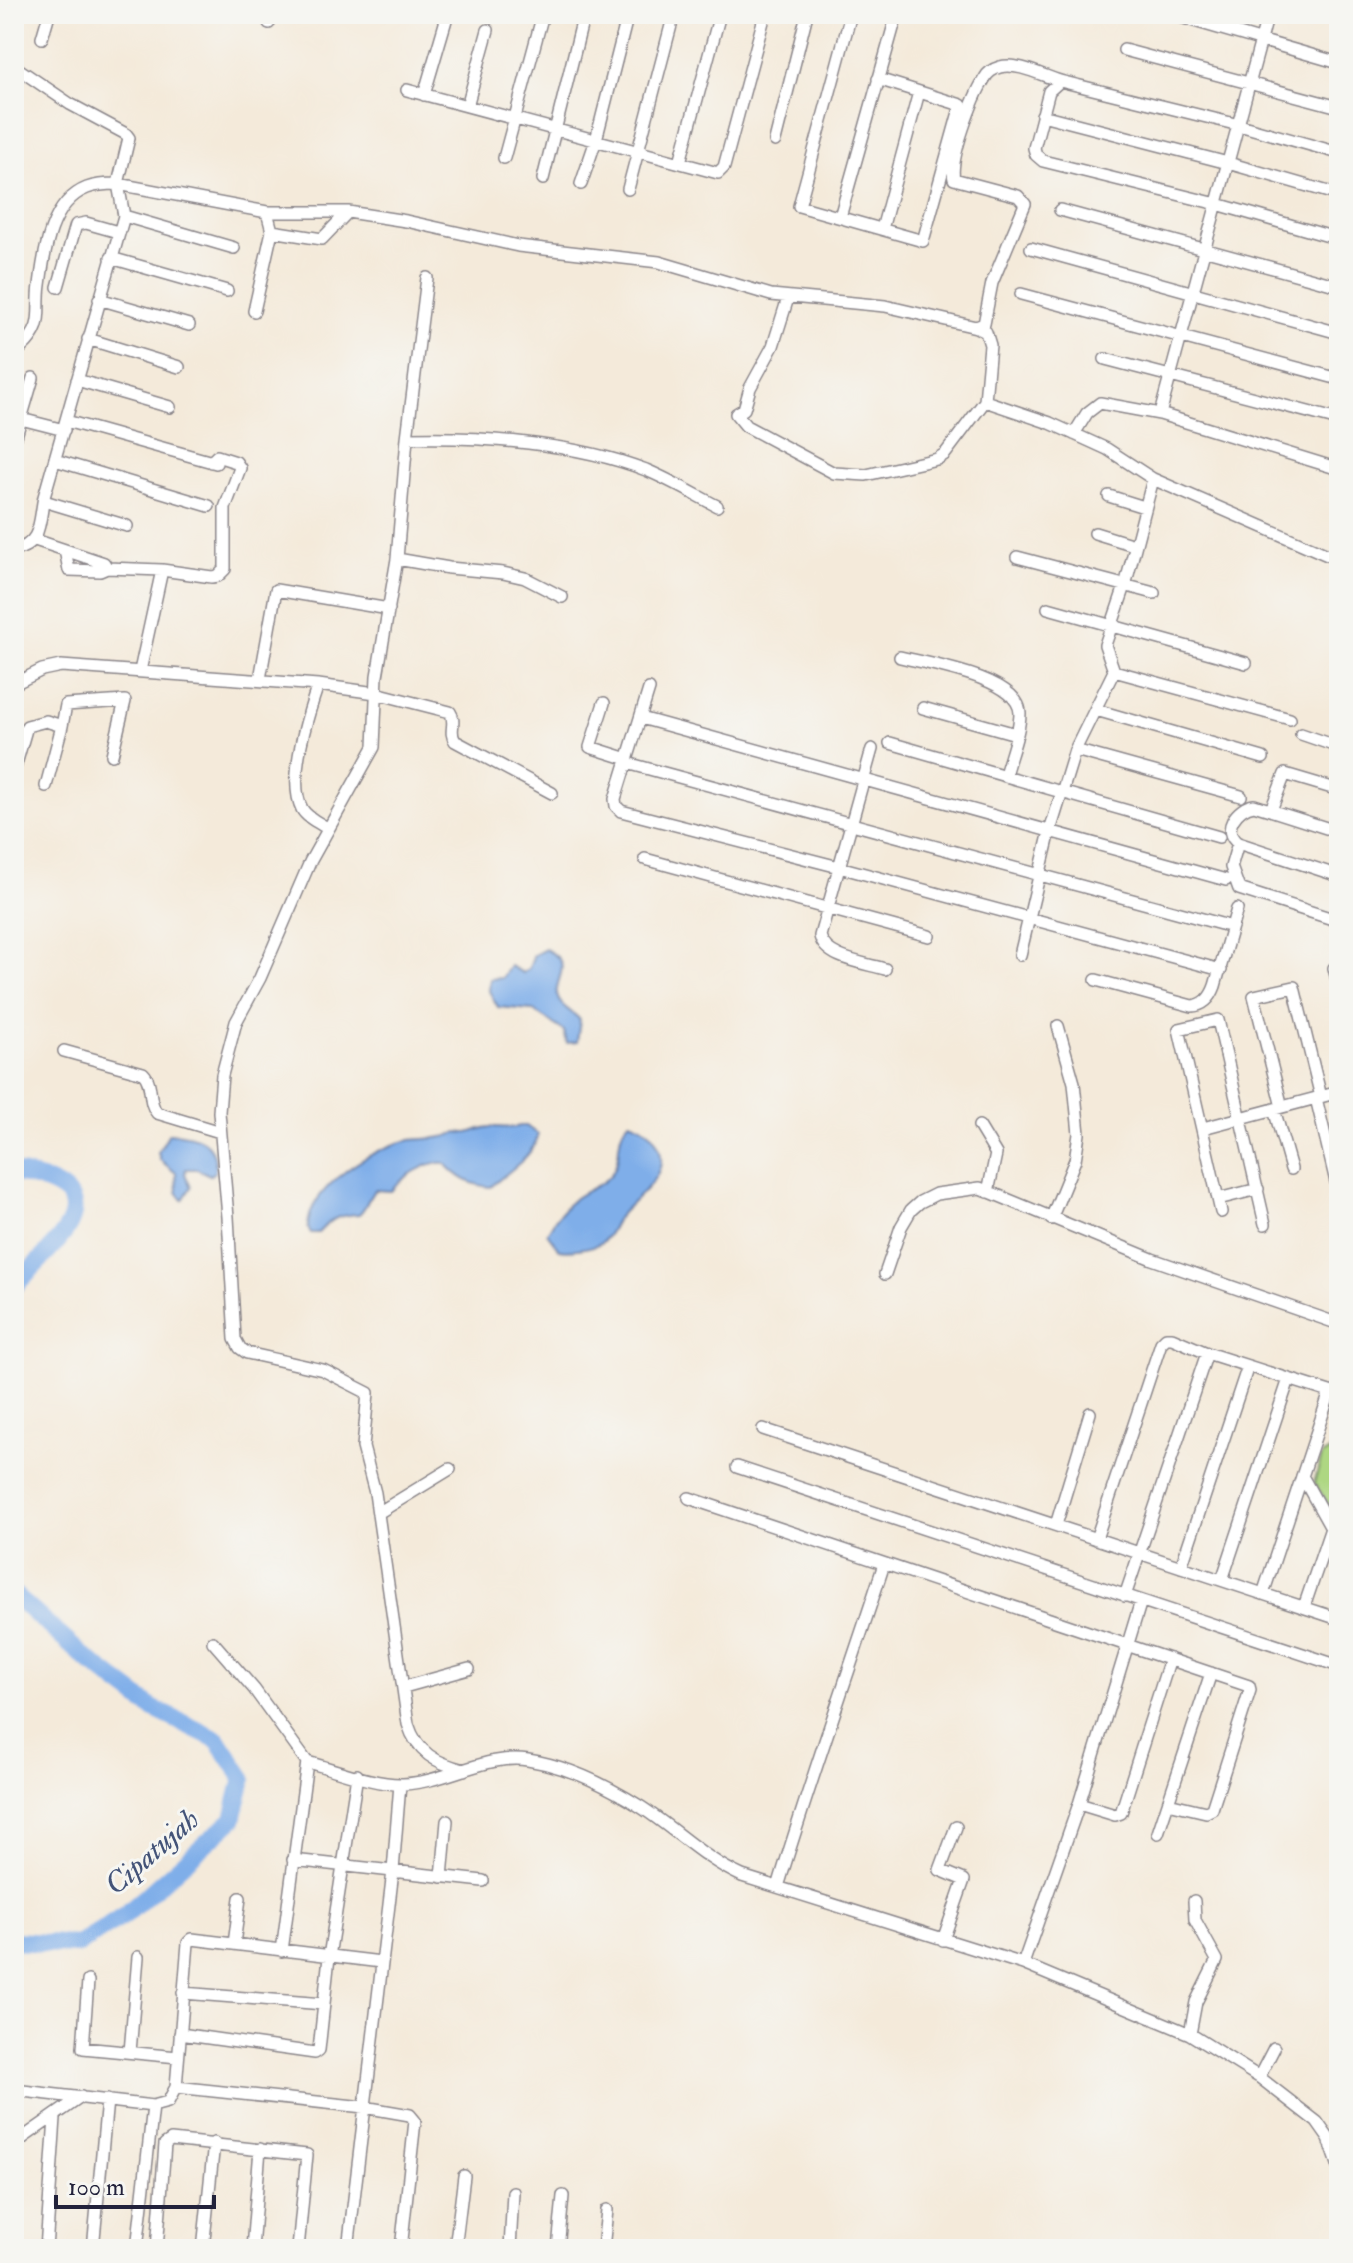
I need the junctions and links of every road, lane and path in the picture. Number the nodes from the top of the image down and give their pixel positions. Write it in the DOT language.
graph roads {
  1 [pos="49,14"];
  2 [pos="543,14"];
  3 [pos="584,14"];
  4 [pos="628,14"];
  5 [pos="674,14"];
  6 [pos="720,14"];
  7 [pos="765,14"];
  8 [pos="807,14"];
  9 [pos="851,14"];
  10 [pos="897,14"];
  11 [pos="1170,14"];
  12 [pos="1268,14"];
  13 [pos="1328,14"];
  14 [pos="1339,17"];
  15 [pos="446,20"];
  16 [pos="488,30"];
  17 [pos="42,38"];
  18 [pos="1260,40"];
  19 [pos="1124,50"];
  20 [pos="1339,63"];
  21 [pos="14,66"];
  22 [pos="878,79"];
  23 [pos="1060,81"];
  24 [pos="1250,83"];
  25 [pos="407,90"];
  26 [pos="919,92"];
  27 [pos="424,95"];
  28 [pos="467,106"];
  29 [pos="1339,107"];
  30 [pos="1042,115"];
  31 [pos="513,118"];
  32 [pos="1239,125"];
  33 [pos="555,128"];
  34 [pos="596,140"];
  35 [pos="775,141"];
  36 [pos="638,152"];
  37 [pos="1339,153"];
  38 [pos="504,158"];
  39 [pos="680,162"];
  40 [pos="1228,163"];
  41 [pos="543,179"];
  42 [pos="118,184"];
  43 [pos="581,184"];
  44 [pos="628,189"];
  45 [pos="1339,195"];
  46 [pos="1217,204"];
  47 [pos="1060,210"];
  48 [pos="267,212"];
  49 [pos="348,212"];
  50 [pos="124,216"];
  51 [pos="840,217"];
  52 [pos="882,229"];
  53 [pos="272,231"];
  54 [pos="118,232"];
  55 [pos="1339,239"];
  56 [pos="234,248"];
  57 [pos="1031,248"];
  58 [pos="1204,249"];
  59 [pos="111,258"];
  60 [pos="427,278"];
  61 [pos="1339,286"];
  62 [pos="58,287"];
  63 [pos="227,291"];
  64 [pos="1193,292"];
  65 [pos="1021,294"];
  66 [pos="788,298"];
  67 [pos="99,299"];
  68 [pos="254,311"];
  69 [pos="189,325"];
  70 [pos="976,327"];
  71 [pos="1339,333"];
  72 [pos="1180,336"];
  73 [pos="88,339"];
  74 [pos="21,348"];
  75 [pos="1105,359"];
  76 [pos="179,367"];
  77 [pos="1169,376"];
  78 [pos="33,378"];
  79 [pos="1339,379"];
  80 [pos="77,380"];
  81 [pos="985,401"];
  82 [pos="170,407"];
  83 [pos="1160,414"];
  84 [pos="21,419"];
  85 [pos="1339,420"];
  86 [pos="65,426"];
  87 [pos="1074,434"];
  88 [pos="407,438"];
  89 [pos="14,443"];
  90 [pos="55,460"];
  91 [pos="1339,469"];
  92 [pos="1153,479"];
  93 [pos="1109,496"];
  94 [pos="44,501"];
  95 [pos="209,506"];
  96 [pos="717,506"];
  97 [pos="1144,507"];
  98 [pos="127,526"];
  99 [pos="1095,533"];
  100 [pos="35,540"];
  101 [pos="1134,545"];
  102 [pos="14,550"];
  103 [pos="1017,557"];
  104 [pos="397,559"];
  105 [pos="1339,560"];
  106 [pos="162,570"];
  107 [pos="1125,586"];
  108 [pos="1154,593"];
  109 [pos="562,597"];
  110 [pos="1048,608"];
  111 [pos="389,609"];
  112 [pos="1112,627"];
  113 [pos="900,657"];
  114 [pos="1246,663"];
  115 [pos="140,671"];
  116 [pos="1114,671"];
  117 [pos="260,679"];
  118 [pos="14,684"];
  119 [pos="318,685"];
  120 [pos="649,689"];
  121 [pos="376,693"];
  122 [pos="604,703"];
  123 [pos="923,708"];
  124 [pos="1096,710"];
  125 [pos="641,718"];
  126 [pos="1290,719"];
  127 [pos="62,726"];
  128 [pos="1016,734"];
  129 [pos="1301,734"];
  130 [pos="890,743"];
  131 [pos="1339,747"];
  132 [pos="872,749"];
  133 [pos="1075,750"];
  134 [pos="112,755"];
  135 [pos="1263,758"];
  136 [pos="628,761"];
  137 [pos="14,771"];
  138 [pos="1005,775"];
  139 [pos="863,780"];
  140 [pos="46,786"];
  141 [pos="1062,790"];
  142 [pos="1339,790"];
  143 [pos="552,793"];
  144 [pos="1241,796"];
  145 [pos="1271,810"];
  146 [pos="851,823"];
  147 [pos="327,828"];
  148 [pos="1050,831"];
  149 [pos="1339,832"];
  150 [pos="1219,837"];
  151 [pos="1238,843"];
  152 [pos="645,859"];
  153 [pos="839,867"];
  154 [pos="1040,874"];
  155 [pos="1339,876"];
  156 [pos="1226,880"];
  157 [pos="828,908"];
  158 [pos="1237,909"];
  159 [pos="1029,917"];
  160 [pos="1339,921"];
  161 [pos="1232,927"];
  162 [pos="929,936"];
  163 [pos="1020,955"];
  164 [pos="1321,964"];
  165 [pos="885,969"];
  166 [pos="1336,969"];
  167 [pos="1221,970"];
  168 [pos="1096,980"];
  169 [pos="1339,987"];
  170 [pos="1058,1026"];
  171 [pos="64,1051"];
  172 [pos="1339,1092"];
  173 [pos="1318,1097"];
  174 [pos="1278,1108"];
  175 [pos="1242,1117"];
  176 [pos="979,1126"];
  177 [pos="1203,1128"];
  178 [pos="220,1132"];
  179 [pos="1291,1169"];
  180 [pos="1336,1182"];
  181 [pos="1258,1189"];
  182 [pos="988,1192"];
  183 [pos="1218,1199"];
  184 [pos="1221,1212"];
  185 [pos="1051,1219"];
  186 [pos="1265,1224"];
  187 [pos="885,1274"];
  188 [pos="1339,1324"];
  189 [pos="1207,1353"];
  190 [pos="1248,1366"];
  191 [pos="1289,1379"];
  192 [pos="1335,1394"];
  193 [pos="1090,1413"];
  194 [pos="763,1429"];
  195 [pos="737,1467"];
  196 [pos="450,1469"];
  197 [pos="1302,1476"];
  198 [pos="689,1498"];
  199 [pos="378,1513"];
  200 [pos="1056,1525"];
  201 [pos="1096,1539"];
  202 [pos="1140,1553"];
  203 [pos="884,1564"];
  204 [pos="1181,1567"];
  205 [pos="1222,1580"];
  206 [pos="1263,1594"];
  207 [pos="1125,1596"];
  208 [pos="1141,1601"];
  209 [pos="1304,1607"];
  210 [pos="1339,1619"];
  211 [pos="213,1642"];
  212 [pos="1128,1645"];
  213 [pos="1170,1659"];
  214 [pos="1339,1666"];
  215 [pos="469,1669"];
  216 [pos="1211,1673"];
  217 [pos="404,1687"];
  218 [pos="307,1762"];
  219 [pos="464,1770"];
  220 [pos="357,1775"];
  221 [pos="400,1784"];
  222 [pos="1168,1803"];
  223 [pos="1079,1804"];
  224 [pos="447,1821"];
  225 [pos="956,1827"];
  226 [pos="1158,1833"];
  227 [pos="293,1860"];
  228 [pos="341,1866"];
  229 [pos="393,1871"];
  230 [pos="442,1877"];
  231 [pos="483,1881"];
  232 [pos="778,1887"];
  233 [pos="240,1898"];
  234 [pos="1194,1901"];
  235 [pos="943,1940"];
  236 [pos="234,1944"];
  237 [pos="282,1951"];
  238 [pos="138,1957"];
  239 [pos="329,1957"];
  240 [pos="381,1962"];
  241 [pos="1023,1964"];
  242 [pos="88,1981"];
  243 [pos="183,1993"];
  244 [pos="324,2004"];
  245 [pos="180,2034"];
  246 [pos="1190,2034"];
  247 [pos="1274,2048"];
  248 [pos="130,2052"];
  249 [pos="178,2057"];
  250 [pos="1259,2077"];
  251 [pos="176,2087"];
  252 [pos="14,2090"];
  253 [pos="81,2097"];
  254 [pos="107,2100"];
  255 [pos="153,2106"];
  256 [pos="364,2107"];
  257 [pos="55,2118"];
  258 [pos="14,2124"];
  259 [pos="18,2141"];
  260 [pos="214,2143"];
  261 [pos="260,2149"];
  262 [pos="1339,2167"];
  263 [pos="464,2176"];
  264 [pos="513,2192"];
  265 [pos="563,2196"];
  266 [pos="607,2210"];
  267 [pos="46,2249"];
  268 [pos="93,2249"];
  269 [pos="137,2249"];
  270 [pos="157,2249"];
  271 [pos="203,2249"];
  272 [pos="252,2249"];
  273 [pos="298,2249"];
  274 [pos="348,2249"];
  275 [pos="401,2249"];
  276 [pos="455,2249"];
  277 [pos="510,2249"];
  278 [pos="558,2249"];
  279 [pos="603,2249"];
  1 -- 17 [label="street"];
  2 -- 31 [label="street"];
  3 -- 33 [label="street"];
  4 -- 34 [label="street"];
  5 -- 36 [label="street"];
  6 -- 39 [label="street"];
  7 -- 39 [label="street"];
  8 -- 35 [label="street"];
  9 -- 51 [label="street"];
  10 -- 22 [label="street"];
  11 -- 18 [label="street"];
  12 -- 18 [label="street"];
  13 -- 14 [label="street"];
  15 -- 27 [label="street"];
  16 -- 28 [label="street"];
  18 -- 20 [label="street"];
  18 -- 24 [label="street"];
  19 -- 24 [label="street"];
  21 -- 42 [label="street"];
  22 -- 26 [label="street"];
  22 -- 51 [label="street"];
  23 -- 30 [label="street"];
  23 -- 32 [label="street"];
  23 -- 70 [label="street"];
  24 -- 29 [label="street"];
  24 -- 32 [label="street"];
  25 -- 27 [label="street"];
  26 -- 52 [label="street"];
  26 -- 52 [label="street"];
  27 -- 28 [label="street"];
  28 -- 31 [label="street"];
  30 -- 40 [label="street"];
  30 -- 46 [label="street"];
  31 -- 33 [label="street"];
  31 -- 38 [label="street"];
  32 -- 37 [label="street"];
  32 -- 40 [label="street"];
  33 -- 34 [label="street"];
  33 -- 41 [label="street"];
  34 -- 36 [label="street"];
  34 -- 43 [label="street"];
  36 -- 39 [label="street"];
  36 -- 44 [label="street"];
  40 -- 45 [label="street"];
  40 -- 46 [label="street"];
  42 -- 48 [label="street"];
  42 -- 50 [label="street"];
  42 -- 74 [label="street"];
  46 -- 55 [label="street"];
  46 -- 58 [label="street"];
  47 -- 58 [label="street"];
  48 -- 49 [label="street"];
  48 -- 53 [label="street"];
  49 -- 53 [label="street"];
  49 -- 66 [label="street"];
  50 -- 54 [label="street"];
  50 -- 56 [label="street"];
  51 -- 52 [label="street"];
  53 -- 68 [label="street"];
  54 -- 59 [label="street"];
  54 -- 62 [label="street"];
  57 -- 64 [label="street"];
  58 -- 61 [label="street"];
  58 -- 64 [label="street"];
  59 -- 63 [label="street"];
  59 -- 67 [label="street"];
  60 -- 88 [label="street"];
  64 -- 71 [label="street"];
  64 -- 72 [label="street"];
  65 -- 72 [label="street"];
  66 -- 70 [label="street"];
  66 -- 81 [label="street"];
  67 -- 69 [label="street"];
  67 -- 73 [label="street"];
  70 -- 81 [label="street"];
  72 -- 77 [label="street"];
  72 -- 79 [label="street"];
  73 -- 76 [label="street"];
  73 -- 80 [label="street"];
  75 -- 77 [label="street"];
  77 -- 83 [label="street"];
  77 -- 85 [label="street"];
  78 -- 84 [label="street"];
  80 -- 82 [label="street"];
  80 -- 86 [label="street"];
  81 -- 87 [label="street"];
  83 -- 87 [label="street"];
  83 -- 91 [label="street"];
  84 -- 86 [label="street"];
  84 -- 89 [label="street"];
  86 -- 90 [label="street"];
  86 -- 106 [label="street"];
  87 -- 92 [label="street"];
  88 -- 96 [label="street"];
  88 -- 104 [label="street"];
  90 -- 94 [label="street"];
  90 -- 95 [label="street"];
  92 -- 97 [label="street"];
  92 -- 105 [label="street"];
  93 -- 97 [label="street"];
  94 -- 98 [label="street"];
  94 -- 100 [label="street"];
  97 -- 101 [label="street"];
  99 -- 101 [label="street"];
  100 -- 102 [label="street"];
  100 -- 106 [label="street"];
  101 -- 107 [label="street"];
  103 -- 107 [label="street"];
  104 -- 109 [label="street"];
  104 -- 111 [label="street"];
  106 -- 115 [label="street"];
  107 -- 108 [label="street"];
  107 -- 112 [label="street"];
  110 -- 112 [label="street"];
  111 -- 117 [label="street"];
  111 -- 121 [label="street"];
  112 -- 114 [label="street"];
  112 -- 116 [label="street"];
  113 -- 128 [label="street"];
  115 -- 117 [label="street"];
  115 -- 118 [label="street"];
  116 -- 124 [label="street"];
  116 -- 126 [label="street"];
  117 -- 119 [label="street"];
  119 -- 121 [label="street"];
  119 -- 147 [label="street"];
  120 -- 125 [label="street"];
  121 -- 143 [label="street"];
  121 -- 147 [label="street"];
  122 -- 136 [label="street"];
  123 -- 128 [label="street"];
  124 -- 133 [label="street"];
  124 -- 135 [label="street"];
  125 -- 136 [label="street"];
  125 -- 139 [label="street"];
  127 -- 134 [label="street"];
  127 -- 137 [label="street"];
  127 -- 140 [label="street"];
  128 -- 138 [label="street"];
  129 -- 131 [label="street"];
  130 -- 138 [label="street"];
  132 -- 139 [label="street"];
  133 -- 141 [label="street"];
  133 -- 144 [label="street"];
  136 -- 146 [label="street"];
  136 -- 153 [label="street"];
  138 -- 141 [label="street"];
  139 -- 146 [label="street"];
  139 -- 148 [label="street"];
  141 -- 148 [label="street"];
  141 -- 150 [label="street"];
  142 -- 145 [label="street"];
  145 -- 149 [label="street"];
  145 -- 151 [label="street"];
  146 -- 153 [label="street"];
  146 -- 154 [label="street"];
  147 -- 178 [label="street"];
  148 -- 154 [label="street"];
  148 -- 156 [label="street"];
  151 -- 155 [label="street"];
  151 -- 160 [label="street"];
  152 -- 157 [label="street"];
  153 -- 157 [label="street"];
  153 -- 159 [label="street"];
  154 -- 159 [label="street"];
  154 -- 161 [label="street"];
  157 -- 162 [label="street"];
  157 -- 165 [label="street"];
  158 -- 161 [label="street"];
  159 -- 163 [label="street"];
  159 -- 167 [label="street"];
  161 -- 167 [label="street"];
  164 -- 166 [label="street"];
  166 -- 169 [label="street"];
  167 -- 168 [label="street"];
  170 -- 185 [label="street"];
  171 -- 178 [label="street"];
  172 -- 173 [label="street"];
  173 -- 174 [label="street"];
  173 -- 174 [label="street"];
  173 -- 180 [label="street"];
  174 -- 175 [label="street"];
  174 -- 179 [label="street"];
  175 -- 177 [label="street"];
  175 -- 177 [label="street"];
  175 -- 181 [label="street"];
  176 -- 182 [label="street"];
  177 -- 183 [label="street"];
  178 -- 199 [label="street"];
  181 -- 183 [label="street"];
  181 -- 186 [label="street"];
  182 -- 185 [label="street"];
  182 -- 187 [label="street"];
  183 -- 184 [label="street"];
  185 -- 188 [label="street"];
  189 -- 190 [label="street"];
  189 -- 201 [label="street"];
  189 -- 202 [label="street"];
  190 -- 191 [label="street"];
  190 -- 204 [label="street"];
  191 -- 192 [label="street"];
  191 -- 205 [label="street"];
  192 -- 197 [label="street"];
  193 -- 200 [label="street"];
  194 -- 200 [label="street"];
  195 -- 207 [label="street"];
  196 -- 199 [label="street"];
  197 -- 206 [label="street"];
  197 -- 209 [label="street"];
  198 -- 203 [label="street"];
  199 -- 217 [label="street"];
  200 -- 201 [label="street"];
  201 -- 202 [label="street"];
  202 -- 204 [label="street"];
  202 -- 207 [label="street"];
  203 -- 212 [label="street"];
  203 -- 232 [label="street"];
  204 -- 205 [label="street"];
  205 -- 206 [label="street"];
  206 -- 209 [label="street"];
  207 -- 208 [label="street"];
  208 -- 212 [label="street"];
  208 -- 214 [label="street"];
  209 -- 210 [label="street"];
  211 -- 218 [label="street"];
  212 -- 213 [label="street"];
  212 -- 223 [label="street"];
  213 -- 216 [label="street"];
  213 -- 223 [label="street"];
  215 -- 217 [label="street"];
  216 -- 222 [label="street"];
  216 -- 222 [label="street"];
  217 -- 219 [label="street"];
  218 -- 220 [label="street"];
  218 -- 227 [label="street"];
  219 -- 221 [label="street"];
  219 -- 232 [label="street"];
  220 -- 221 [label="street"];
  220 -- 228 [label="street"];
  221 -- 229 [label="street"];
  222 -- 226 [label="street"];
  223 -- 241 [label="street"];
  224 -- 230 [label="street"];
  225 -- 235 [label="street"];
  227 -- 228 [label="street"];
  227 -- 237 [label="street"];
  228 -- 229 [label="street"];
  228 -- 239 [label="street"];
  229 -- 230 [label="street"];
  229 -- 240 [label="street"];
  230 -- 231 [label="street"];
  232 -- 235 [label="street"];
  233 -- 236 [label="street"];
  234 -- 246 [label="street"];
  235 -- 241 [label="street"];
  236 -- 237 [label="street"];
  236 -- 243 [label="street"];
  237 -- 239 [label="street"];
  238 -- 248 [label="street"];
  239 -- 240 [label="street"];
  239 -- 244 [label="street"];
  240 -- 256 [label="street"];
  241 -- 246 [label="street"];
  242 -- 248 [label="street"];
  243 -- 244 [label="street"];
  243 -- 245 [label="street"];
  244 -- 245 [label="street"];
  245 -- 249 [label="street"];
  246 -- 250 [label="street"];
  247 -- 250 [label="street"];
  248 -- 249 [label="street"];
  249 -- 251 [label="street"];
  250 -- 262 [label="street"];
  251 -- 255 [label="street"];
  251 -- 256 [label="street"];
  252 -- 253 [label="street"];
  253 -- 254 [label="street"];
  253 -- 257 [label="street"];
  254 -- 255 [label="street"];
  254 -- 268 [label="street"];
  255 -- 269 [label="street"];
  256 -- 274 [label="street"];
  256 -- 275 [label="street"];
  257 -- 259 [label="street"];
  257 -- 267 [label="street"];
  258 -- 259 [label="street"];
  260 -- 261 [label="street"];
  260 -- 270 [label="street"];
  260 -- 271 [label="street"];
  261 -- 272 [label="street"];
  261 -- 273 [label="street"];
  263 -- 276 [label="street"];
  264 -- 277 [label="street"];
  265 -- 278 [label="street"];
  266 -- 279 [label="street"];
}
